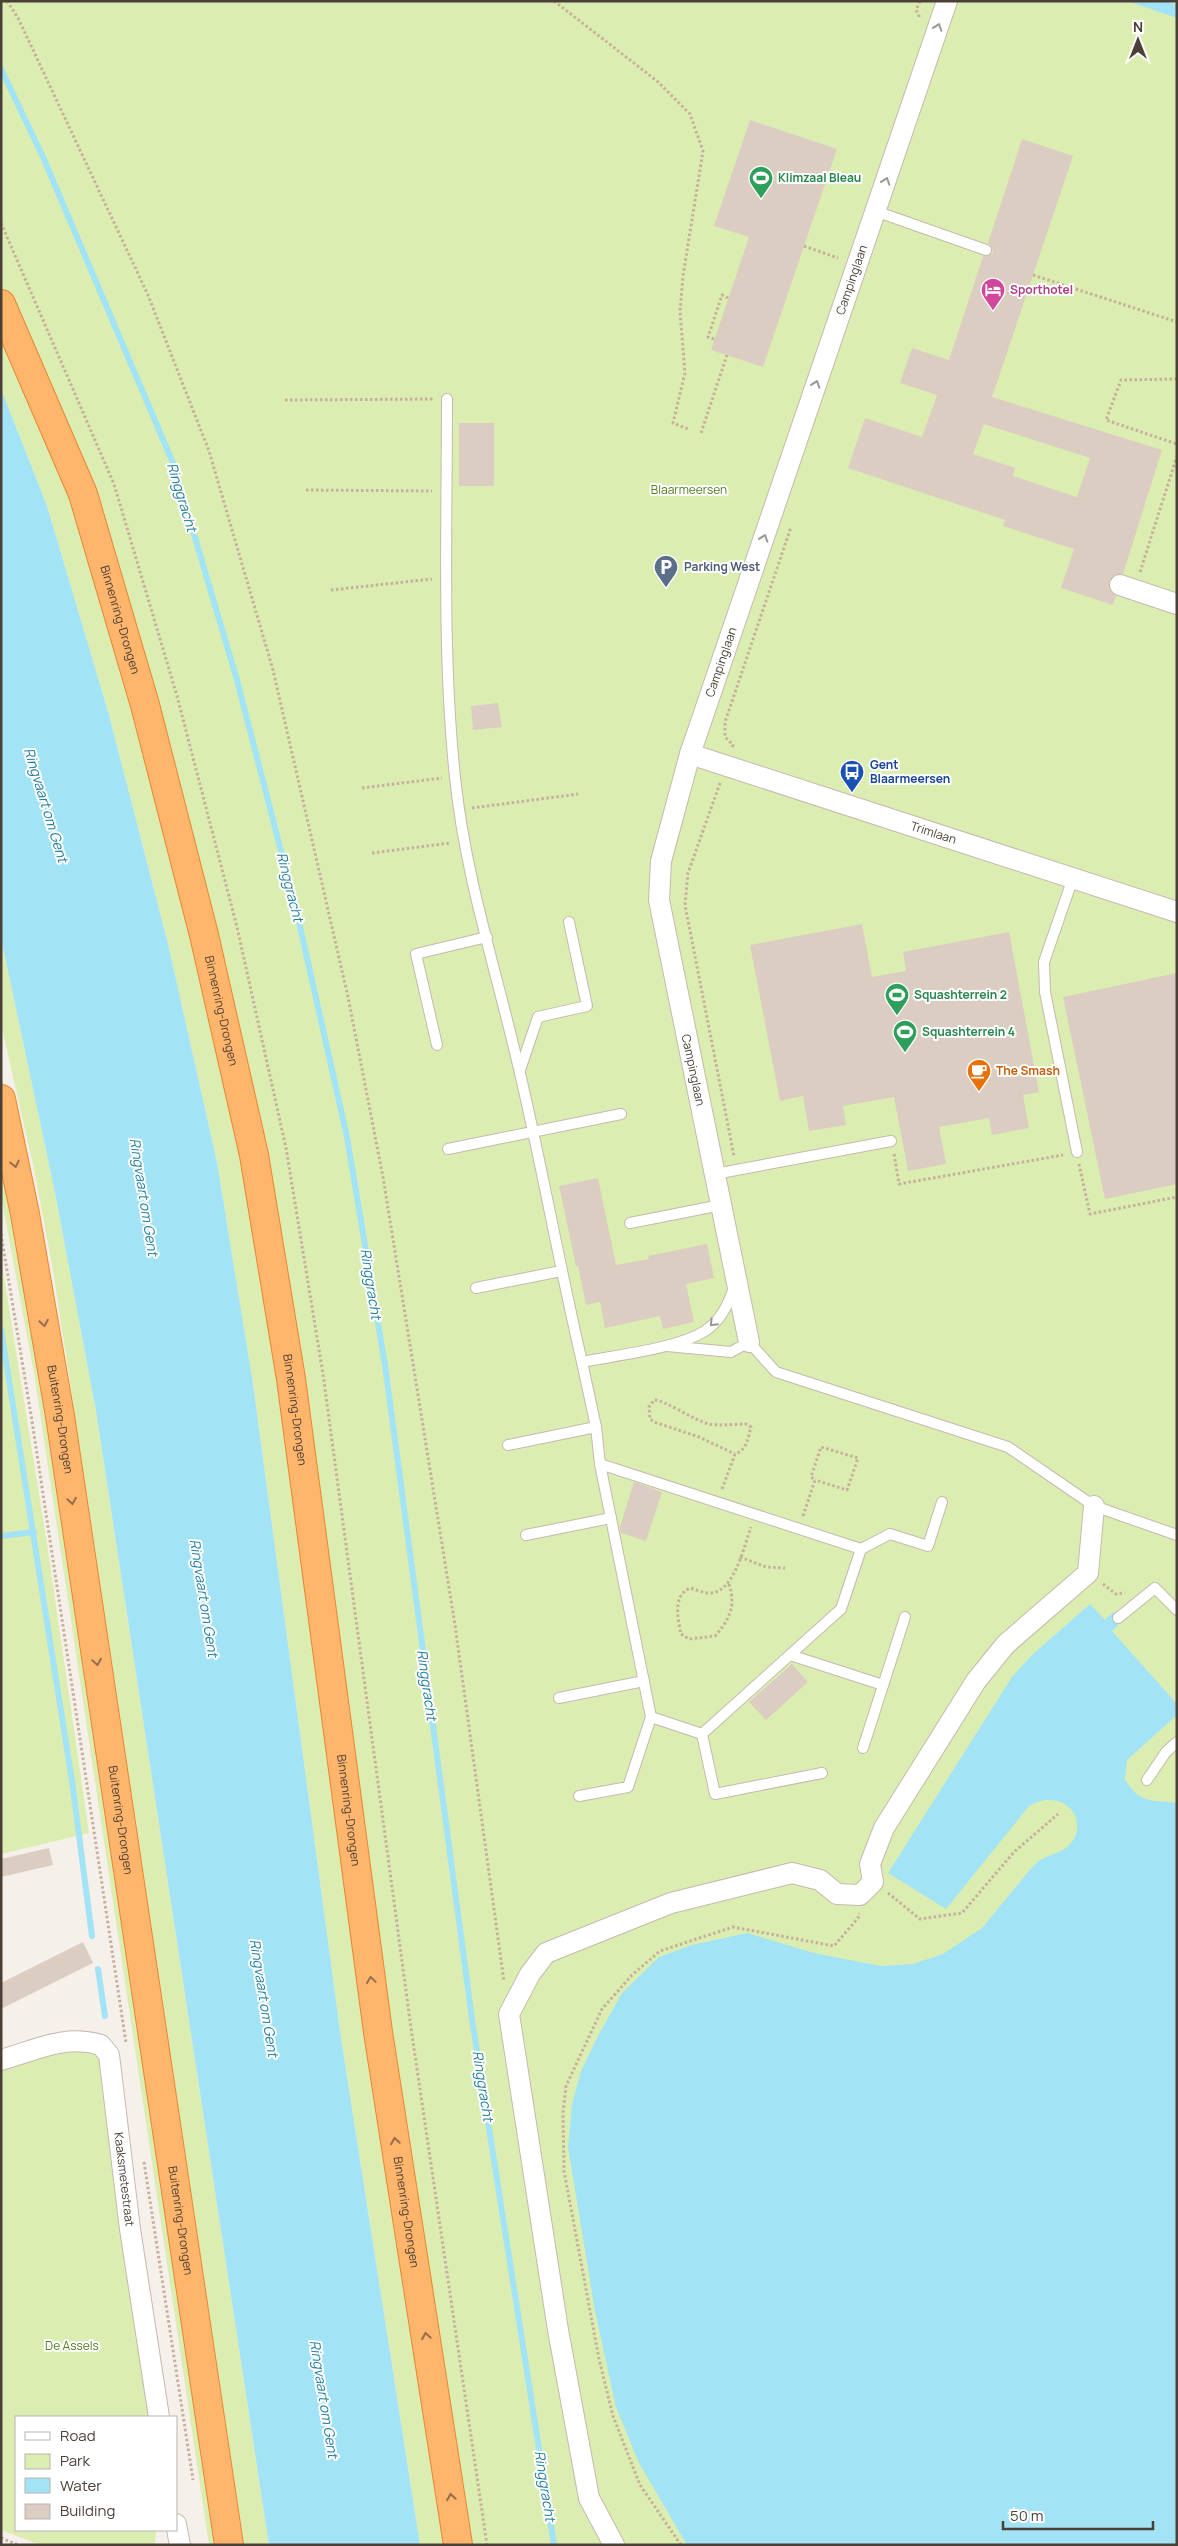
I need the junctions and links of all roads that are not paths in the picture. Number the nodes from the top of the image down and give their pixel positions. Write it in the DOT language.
graph roads {
  1 [pos="947,1"];
  2 [pos="875,211"];
  3 [pos="986,250"];
  4 [pos="1,304"];
  5 [pos="447,399"];
  6 [pos="1127,587"];
  7 [pos="1177,604"];
  8 [pos="690,754"];
  9 [pos="1073,878"];
  10 [pos="1177,912"];
  11 [pos="569,922"];
  12 [pos="487,937"];
  13 [pos="437,1045"];
  14 [pos="520,1071"];
  15 [pos="1,1099"];
  16 [pos="621,1114"];
  17 [pos="532,1132"];
  18 [pos="892,1141"];
  19 [pos="448,1149"];
  20 [pos="1076,1152"];
  21 [pos="715,1174"];
  22 [pos="721,1205"];
  23 [pos="630,1223"];
  24 [pos="561,1271"];
  25 [pos="736,1281"];
  26 [pos="476,1288"];
  27 [pos="749,1342"];
  28 [pos="661,1346"];
  29 [pos="582,1362"];
  30 [pos="596,1427"];
  31 [pos="508,1444"];
  32 [pos="600,1464"];
  33 [pos="942,1502"];
  34 [pos="1094,1506"];
  35 [pos="611,1518"];
  36 [pos="1177,1534"];
  37 [pos="526,1535"];
  38 [pos="861,1549"];
  39 [pos="1177,1610"];
  40 [pos="905,1617"];
  41 [pos="1118,1618"];
  42 [pos="790,1655"];
  43 [pos="644,1681"];
  44 [pos="883,1685"];
  45 [pos="559,1698"];
  46 [pos="651,1717"];
  47 [pos="702,1734"];
  48 [pos="1177,1742"];
  49 [pos="863,1748"];
  50 [pos="822,1773"];
  51 [pos="1147,1780"];
  52 [pos="579,1796"];
  53 [pos="1,2060"];
  54 [pos="159,2416"];
  55 [pos="177,2531"];
  56 [pos="180,2545"];
  57 [pos="230,2545"];
  58 [pos="458,2545"];
  59 [pos="614,2545"];
  2 -- 1 [label="street, Campinglaan, one-way"];
  2 -- 3 [label="lane"];
  8 -- 2 [label="street, Campinglaan, one-way"];
  58 -- 4 [label="highway, Binnenring-Drongen, one-way"];
  5 -- 12 [label="lane"];
  6 -- 7 [label="street"];
  8 -- 9 [label="street, Trimlaan"];
  8 -- 21 [label="street, Campinglaan"];
  9 -- 10 [label="street, Trimlaan"];
  9 -- 20 [label="lane"];
  11 -- 14 [label="lane"];
  12 -- 13 [label="lane"];
  12 -- 14 [label="lane"];
  14 -- 17 [label="lane"];
  15 -- 57 [label="highway, Buitenring-Drongen, one-way"];
  16 -- 17 [label="lane"];
  17 -- 19 [label="lane"];
  17 -- 24 [label="lane"];
  18 -- 21 [label="lane"];
  21 -- 22 [label="street, Campinglaan"];
  22 -- 23 [label="lane"];
  22 -- 25 [label="street, Campinglaan"];
  24 -- 26 [label="lane"];
  24 -- 29 [label="lane"];
  25 -- 27 [label="street, Campinglaan"];
  25 -- 28 [label="lane, one-way"];
  27 -- 28 [label="lane"];
  27 -- 34 [label="lane"];
  28 -- 29 [label="lane"];
  29 -- 30 [label="lane"];
  30 -- 31 [label="lane"];
  30 -- 32 [label="lane"];
  32 -- 35 [label="lane"];
  32 -- 38 [label="lane"];
  33 -- 38 [label="lane"];
  34 -- 36 [label="lane"];
  34 -- 59 [label="street"];
  35 -- 37 [label="lane"];
  35 -- 43 [label="lane"];
  38 -- 42 [label="lane"];
  39 -- 41 [label="lane"];
  40 -- 44 [label="lane"];
  42 -- 44 [label="lane"];
  42 -- 47 [label="lane"];
  43 -- 45 [label="lane"];
  43 -- 46 [label="lane"];
  44 -- 49 [label="lane"];
  46 -- 47 [label="lane"];
  46 -- 52 [label="lane"];
  47 -- 50 [label="lane"];
  48 -- 51 [label="lane"];
  53 -- 54 [label="street, Kaaksmetestraat"];
  55 -- 56 [label="street"];
}
